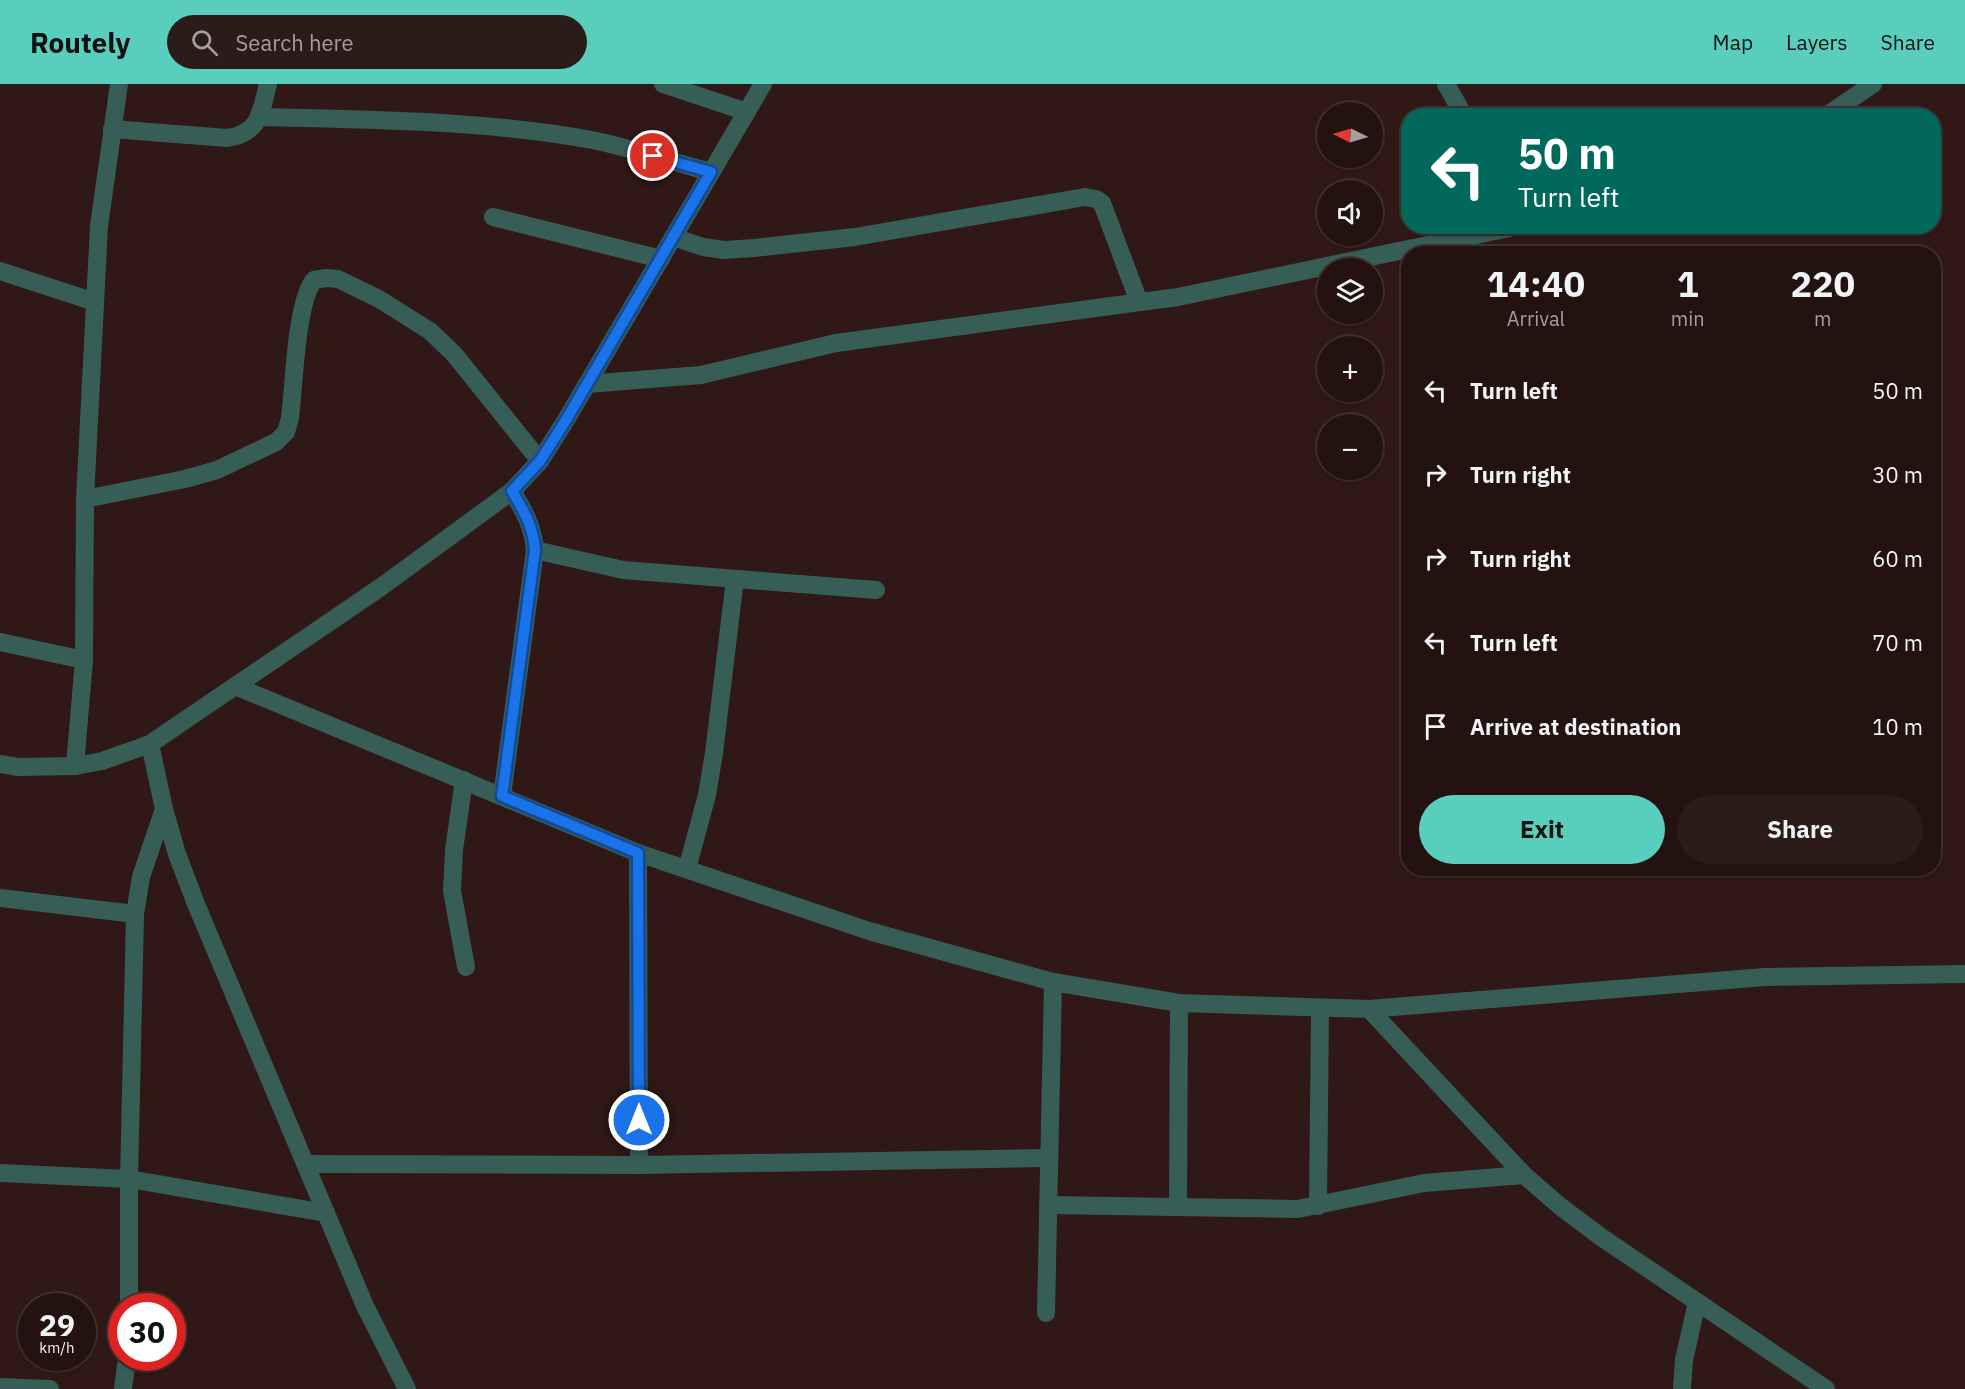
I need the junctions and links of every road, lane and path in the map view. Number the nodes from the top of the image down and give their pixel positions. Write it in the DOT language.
graph roads {
  1 [pos="119,84"];
  2 [pos="268,84"];
  3 [pos="663,84"];
  4 [pos="763,84"];
  5 [pos="1446,84"];
  6 [pos="1873,84"];
  7 [pos="1460,108"];
  8 [pos="1838,108"];
  9 [pos="747,112"];
  10 [pos="260,117"];
  11 [pos="112,129"];
  12 [pos="711,172"];
  13 [pos="493,217"];
  14 [pos="1481,234"];
  15 [pos="673,237"];
  16 [pos="1423,246"];
  17 [pos="1401,251"];
  18 [pos="661,259"];
  19 [pos="0,271"];
  20 [pos="95,302"];
  21 [pos="1139,302"];
  22 [pos="587,384"];
  23 [pos="540,461"];
  24 [pos="512,491"];
  25 [pos="85,499"];
  26 [pos="535,550"];
  27 [pos="735,579"];
  28 [pos="876,590"];
  29 [pos="0,642"];
  30 [pos="84,660"];
  31 [pos="235,686"];
  32 [pos="150,744"];
  33 [pos="0,764"];
  34 [pos="75,766"];
  35 [pos="464,780"];
  36 [pos="502,796"];
  37 [pos="164,809"];
  38 [pos="638,853"];
  39 [pos="687,869"];
  40 [pos="0,898"];
  41 [pos="135,914"];
  42 [pos="466,967"];
  43 [pos="1965,974"];
  44 [pos="1053,982"];
  45 [pos="1179,1003"];
  46 [pos="1320,1009"];
  47 [pos="1369,1009"];
  48 [pos="1049,1158"];
  49 [pos="306,1164"];
  50 [pos="639,1165"];
  51 [pos="0,1173"];
  52 [pos="1524,1175"];
  53 [pos="129,1179"];
  54 [pos="1048,1205"];
  55 [pos="1178,1206"];
  56 [pos="1318,1206"];
  57 [pos="326,1213"];
  58 [pos="129,1293"];
  59 [pos="1697,1302"];
  60 [pos="1046,1313"];
  61 [pos="125,1371"];
  62 [pos="0,1387"];
  63 [pos="50,1389"];
  64 [pos="123,1389"];
  65 [pos="407,1389"];
  66 [pos="1682,1389"];
  67 [pos="1826,1389"];
  1 -- 11 [label="street"];
  2 -- 10 [label="street"];
  3 -- 9 [label="street"];
  4 -- 9 [label="street"];
  5 -- 7 [label="street"];
  6 -- 8 [label="street"];
  9 -- 12 [label="street"];
  10 -- 11 [label="street"];
  10 -- 12 [label="street"];
  11 -- 20 [label="street"];
  12 -- 15 [label="street"];
  13 -- 18 [label="street"];
  14 -- 16 [label="street"];
  15 -- 18 [label="street"];
  15 -- 21 [label="street"];
  17 -- 21 [label="street"];
  18 -- 22 [label="street"];
  19 -- 20 [label="street"];
  20 -- 25 [label="street"];
  21 -- 22 [label="street"];
  22 -- 23 [label="street"];
  23 -- 24 [label="street"];
  23 -- 25 [label="street"];
  24 -- 26 [label="street"];
  24 -- 31 [label="street"];
  25 -- 30 [label="street"];
  26 -- 27 [label="street"];
  26 -- 36 [label="street"];
  27 -- 28 [label="street"];
  27 -- 39 [label="street"];
  29 -- 30 [label="street"];
  30 -- 34 [label="street"];
  31 -- 32 [label="street"];
  31 -- 35 [label="street"];
  32 -- 34 [label="street"];
  32 -- 37 [label="street"];
  33 -- 34 [label="street"];
  35 -- 36 [label="street"];
  35 -- 42 [label="street"];
  36 -- 38 [label="street"];
  37 -- 41 [label="street"];
  37 -- 49 [label="street"];
  38 -- 39 [label="street"];
  38 -- 50 [label="street"];
  39 -- 44 [label="street"];
  40 -- 41 [label="street"];
  41 -- 53 [label="street"];
  43 -- 47 [label="street"];
  44 -- 45 [label="street"];
  44 -- 48 [label="street"];
  45 -- 46 [label="street"];
  45 -- 55 [label="street"];
  46 -- 47 [label="street"];
  46 -- 56 [label="street"];
  47 -- 52 [label="street"];
  48 -- 50 [label="street"];
  48 -- 54 [label="street"];
  49 -- 50 [label="street"];
  49 -- 57 [label="street"];
  51 -- 53 [label="street"];
  52 -- 56 [label="street"];
  52 -- 59 [label="street"];
  53 -- 57 [label="street"];
  53 -- 58 [label="street"];
  54 -- 55 [label="street"];
  54 -- 60 [label="street"];
  55 -- 56 [label="street"];
  57 -- 65 [label="street"];
  59 -- 66 [label="street"];
  59 -- 67 [label="street"];
  61 -- 64 [label="street"];
  62 -- 63 [label="street"];
}
